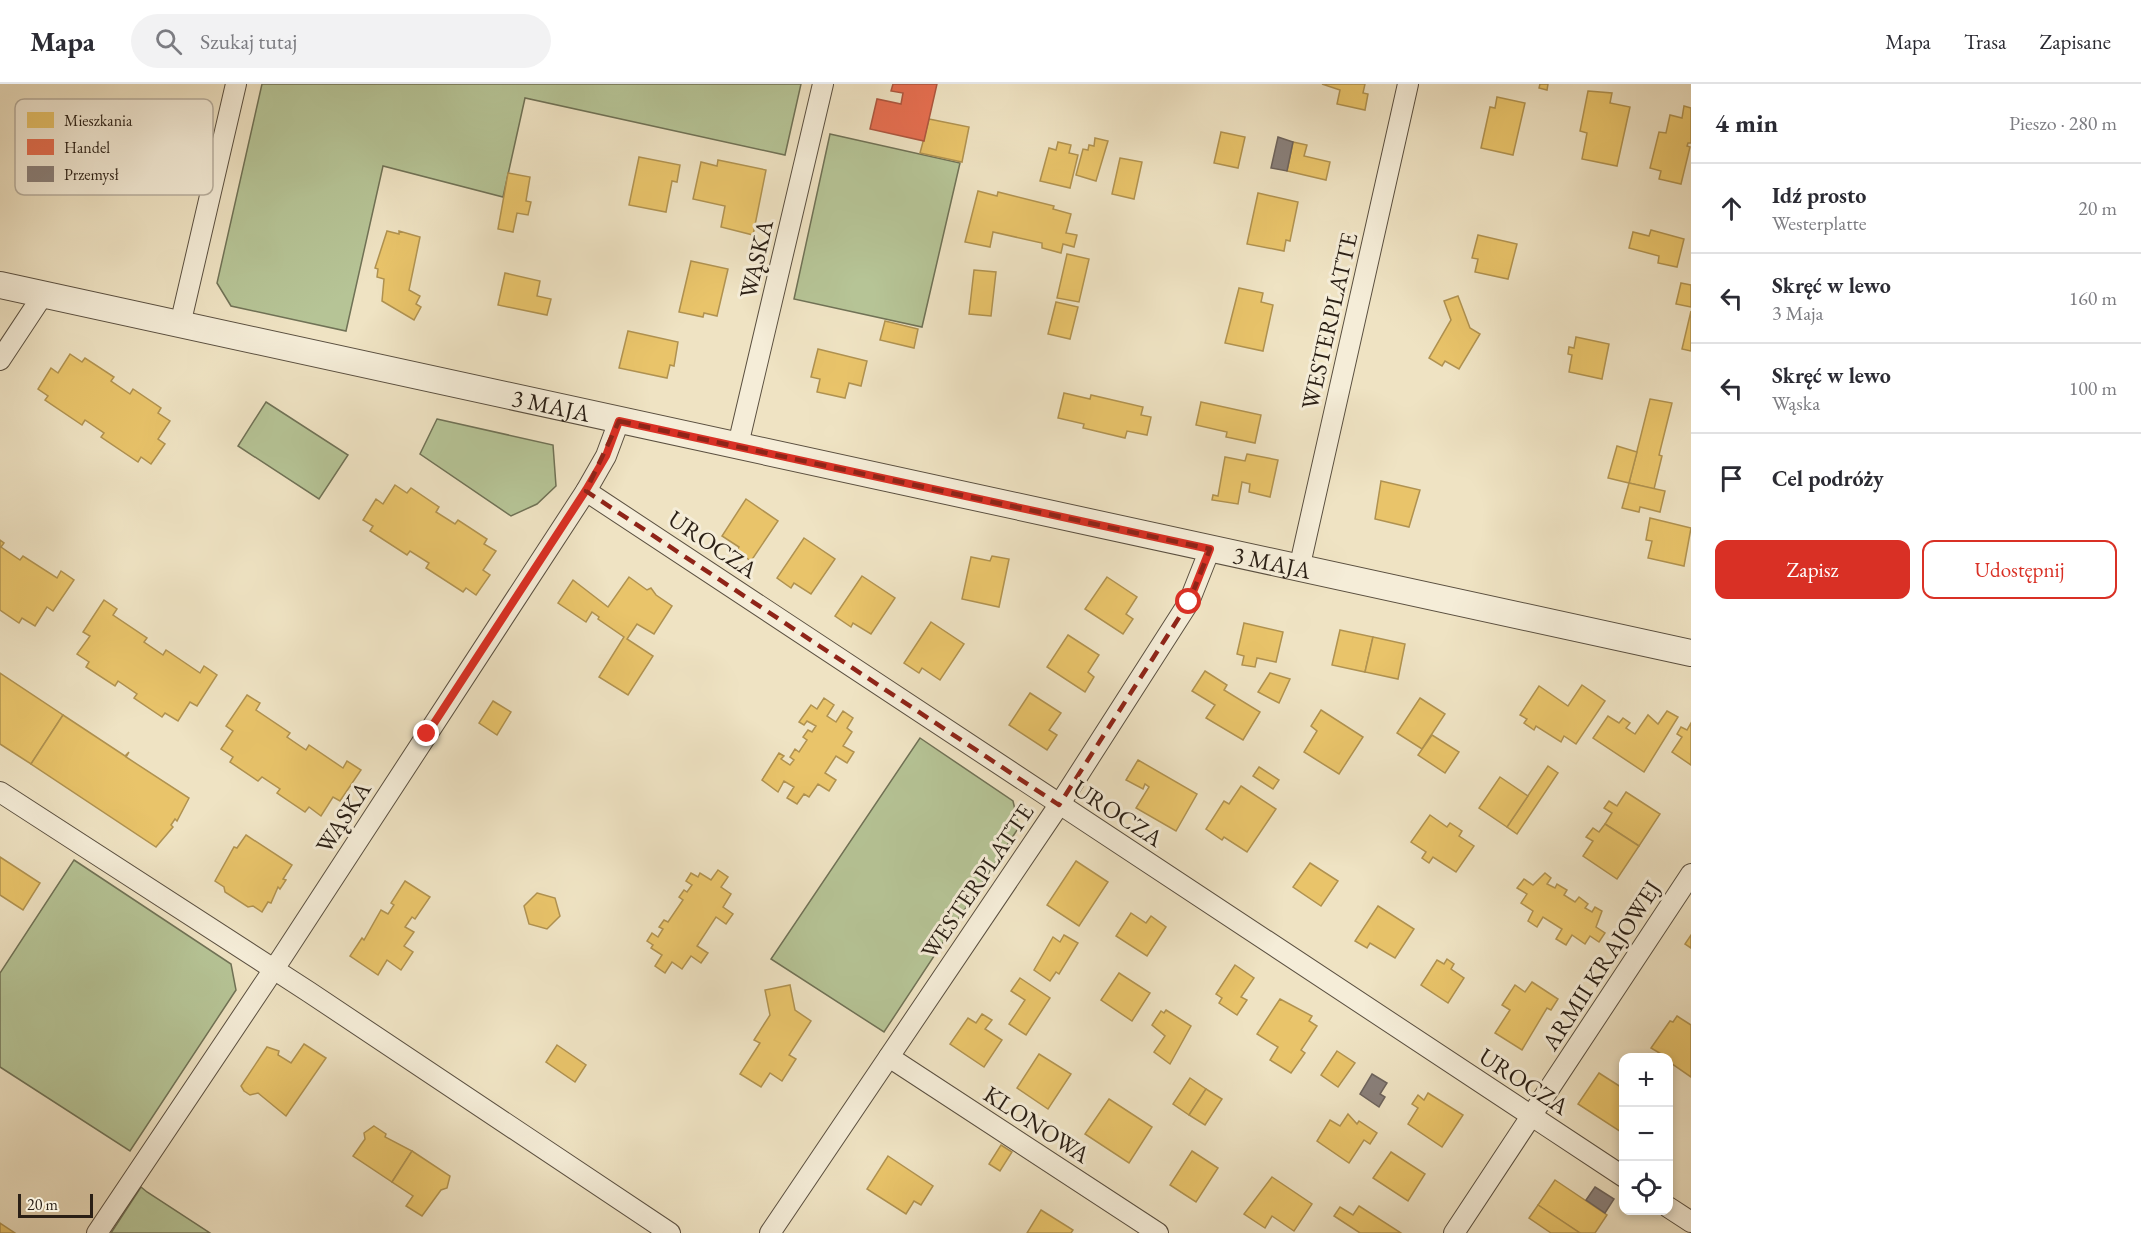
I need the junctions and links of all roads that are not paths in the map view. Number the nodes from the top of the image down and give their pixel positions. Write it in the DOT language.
graph roads {
  1 [pos="236,84"];
  2 [pos="823,84"];
  3 [pos="1408,84"];
  4 [pos="213,183"];
  5 [pos="210,195"];
  6 [pos="0,285"];
  7 [pos="43,295"];
  8 [pos="180,326"];
  9 [pos="0,360"];
  10 [pos="619,421"];
  11 [pos="738,445"];
  12 [pos="586,490"];
  13 [pos="1210,549"];
  14 [pos="1299,569"];
  15 [pos="1691,653"];
  16 [pos="0,792"];
  17 [pos="1059,805"];
  18 [pos="1691,874"];
  19 [pos="273,969"];
  20 [pos="889,1057"];
  21 [pos="1531,1116"];
  22 [pos="1619,1174"];
  23 [pos="1673,1210"];
  24 [pos="1691,1222"];
  25 [pos="97,1233"];
  26 [pos="670,1233"];
  27 [pos="771,1233"];
  28 [pos="1158,1233"];
  29 [pos="1454,1233"];
  1 -- 4 [label="street"];
  2 -- 11 [label="street, WĄSKA"];
  3 -- 14 [label="street, WESTERPLATTE"];
  5 -- 8 [label="street"];
  6 -- 7 [label="street, 3 MAJA"];
  7 -- 8 [label="street, 3 MAJA"];
  7 -- 9 [label="street"];
  8 -- 10 [label="street, 3 MAJA"];
  10 -- 11 [label="street, 3 MAJA"];
  10 -- 12 [label="street, WĄSKA"];
  11 -- 13 [label="street, 3 MAJA"];
  12 -- 17 [label="street, UROCZA"];
  12 -- 19 [label="street, WĄSKA"];
  13 -- 14 [label="street, 3 MAJA"];
  13 -- 17 [label="street, WESTERPLATTE"];
  14 -- 15 [label="street, 3 MAJA"];
  16 -- 19 [label="street"];
  17 -- 20 [label="street, WESTERPLATTE"];
  17 -- 21 [label="street, UROCZA"];
  18 -- 21 [label="street, ARMII KRAJOWEJ"];
  19 -- 25 [label="street, WĄSKA"];
  19 -- 26 [label="street"];
  20 -- 27 [label="street, WESTERPLATTE"];
  20 -- 28 [label="street, KLONOWA"];
  21 -- 22 [label="street, UROCZA"];
  21 -- 29 [label="street, ARMII KRAJOWEJ"];
  23 -- 24 [label="street"];
}
